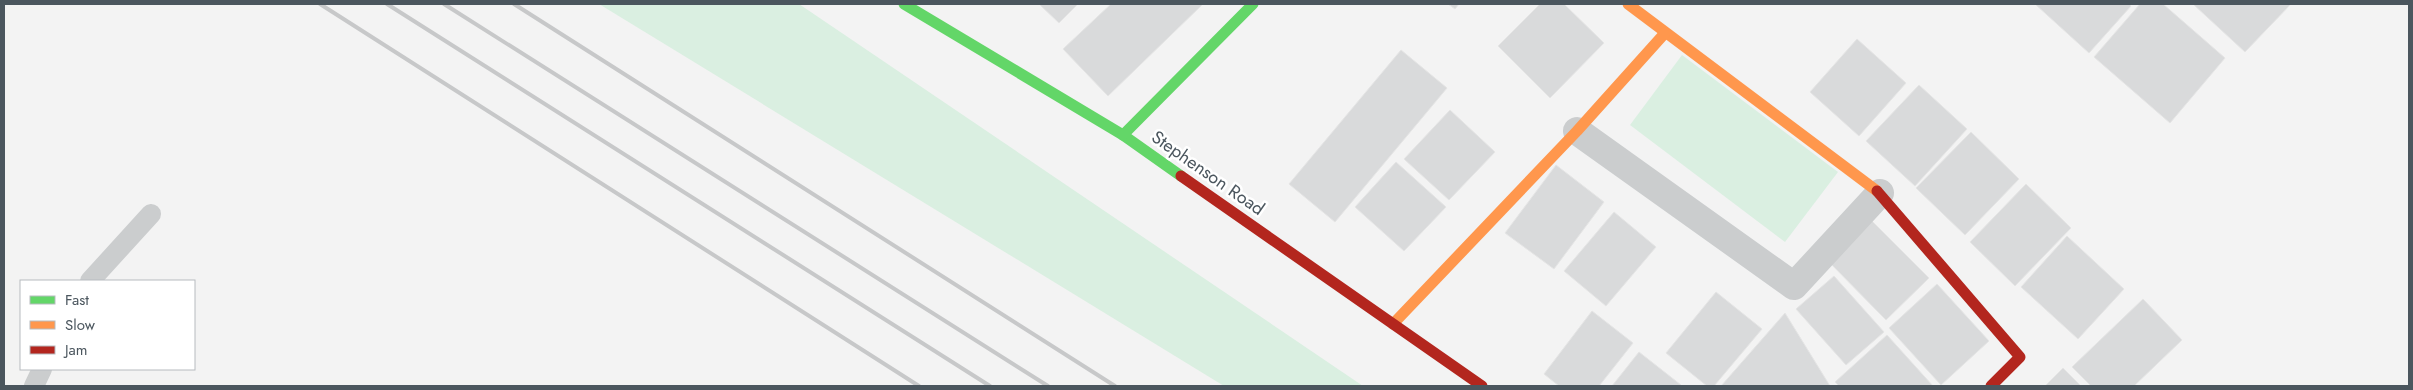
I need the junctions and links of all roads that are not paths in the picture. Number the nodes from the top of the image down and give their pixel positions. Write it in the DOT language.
graph roads {
  1 [pos="904,4"];
  2 [pos="1253,4"];
  3 [pos="1628,4"];
  4 [pos="1665,33"];
  5 [pos="1576,130"];
  6 [pos="1123,135"];
  7 [pos="1880,193"];
  8 [pos="151,214"];
  9 [pos="91,280"];
  10 [pos="1393,324"];
  11 [pos="42,370"];
  12 [pos="34,386"];
  13 [pos="1482,386"];
  14 [pos="1992,386"];
  1 -- 6 [label="street, Stephenson Road"];
  2 -- 6 [label="street"];
  3 -- 4 [label="street"];
  4 -- 5 [label="street"];
  4 -- 7 [label="street"];
  5 -- 7 [label="street"];
  5 -- 10 [label="street"];
  6 -- 10 [label="street, Stephenson Road"];
  7 -- 14 [label="street"];
  8 -- 9 [label="lane"];
  10 -- 13 [label="street, Stephenson Road"];
  11 -- 12 [label="lane"];
}
